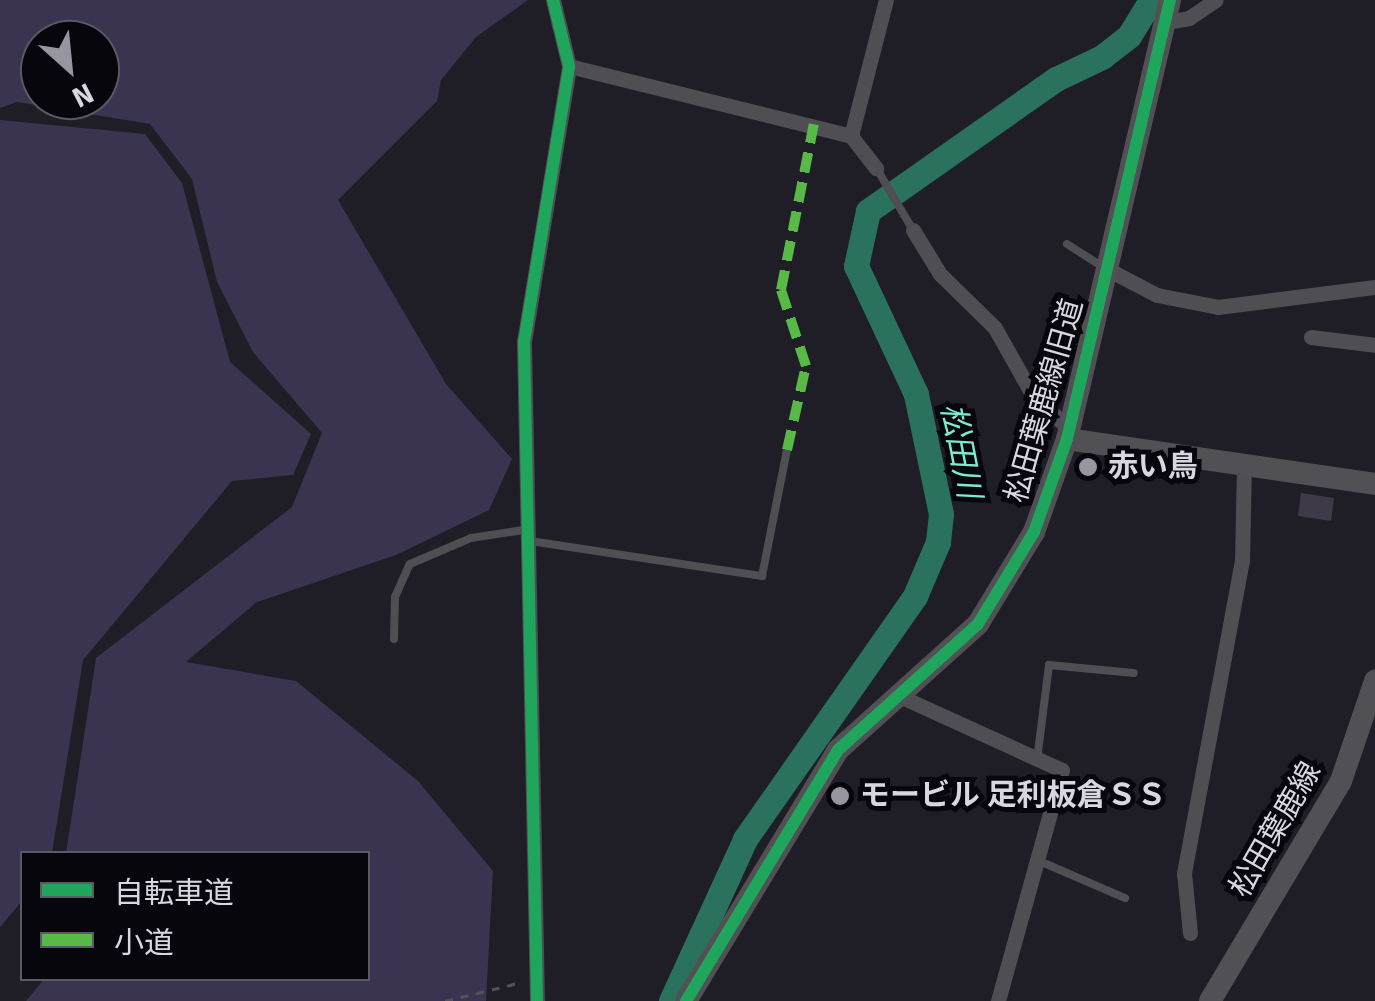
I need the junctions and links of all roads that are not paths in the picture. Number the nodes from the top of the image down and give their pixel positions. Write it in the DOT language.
graph roads {
  1 [pos="553,0"];
  2 [pos="886,0"];
  3 [pos="1216,0"];
  4 [pos="1168,11"];
  5 [pos="569,66"];
  6 [pos="851,136"];
  7 [pos="876,168"];
  8 [pos="913,230"];
  9 [pos="1067,244"];
  10 [pos="1107,270"];
  11 [pos="1375,287"];
  12 [pos="1311,337"];
  13 [pos="1375,345"];
  14 [pos="1068,434"];
  15 [pos="787,450"];
  16 [pos="1244,466"];
  17 [pos="1375,484"];
  18 [pos="530,535"];
  19 [pos="394,639"];
  20 [pos="1134,673"];
  21 [pos="1375,681"];
  22 [pos="894,694"];
  23 [pos="1037,760"];
  24 [pos="1037,860"];
  25 [pos="1125,898"];
  26 [pos="1190,933"];
  27 [pos="537,1001"];
  28 [pos="686,1001"];
  29 [pos="998,1001"];
  30 [pos="1210,1001"];
  1 -- 5 [label="street"];
  2 -- 6 [label="street"];
  3 -- 4 [label="street"];
  4 -- 10 [label="street, 松田葉鹿線旧道"];
  5 -- 6 [label="street"];
  5 -- 18 [label="street"];
  6 -- 7 [label="street"];
  7 -- 8 [label="lane"];
  8 -- 14 [label="street"];
  9 -- 10 [label="lane"];
  10 -- 11 [label="street"];
  10 -- 14 [label="street, 松田葉鹿線旧道"];
  12 -- 13 [label="street"];
  14 -- 16 [label="street"];
  14 -- 22 [label="street, 松田葉鹿線旧道"];
  15 -- 18 [label="lane"];
  16 -- 17 [label="street"];
  16 -- 26 [label="street"];
  18 -- 19 [label="lane"];
  18 -- 27 [label="street"];
  20 -- 23 [label="lane"];
  21 -- 30 [label="street, 松田葉鹿線"];
  22 -- 23 [label="street"];
  22 -- 28 [label="street, 松田葉鹿線旧道"];
  23 -- 24 [label="street"];
  24 -- 25 [label="lane"];
  24 -- 29 [label="street"];
}
